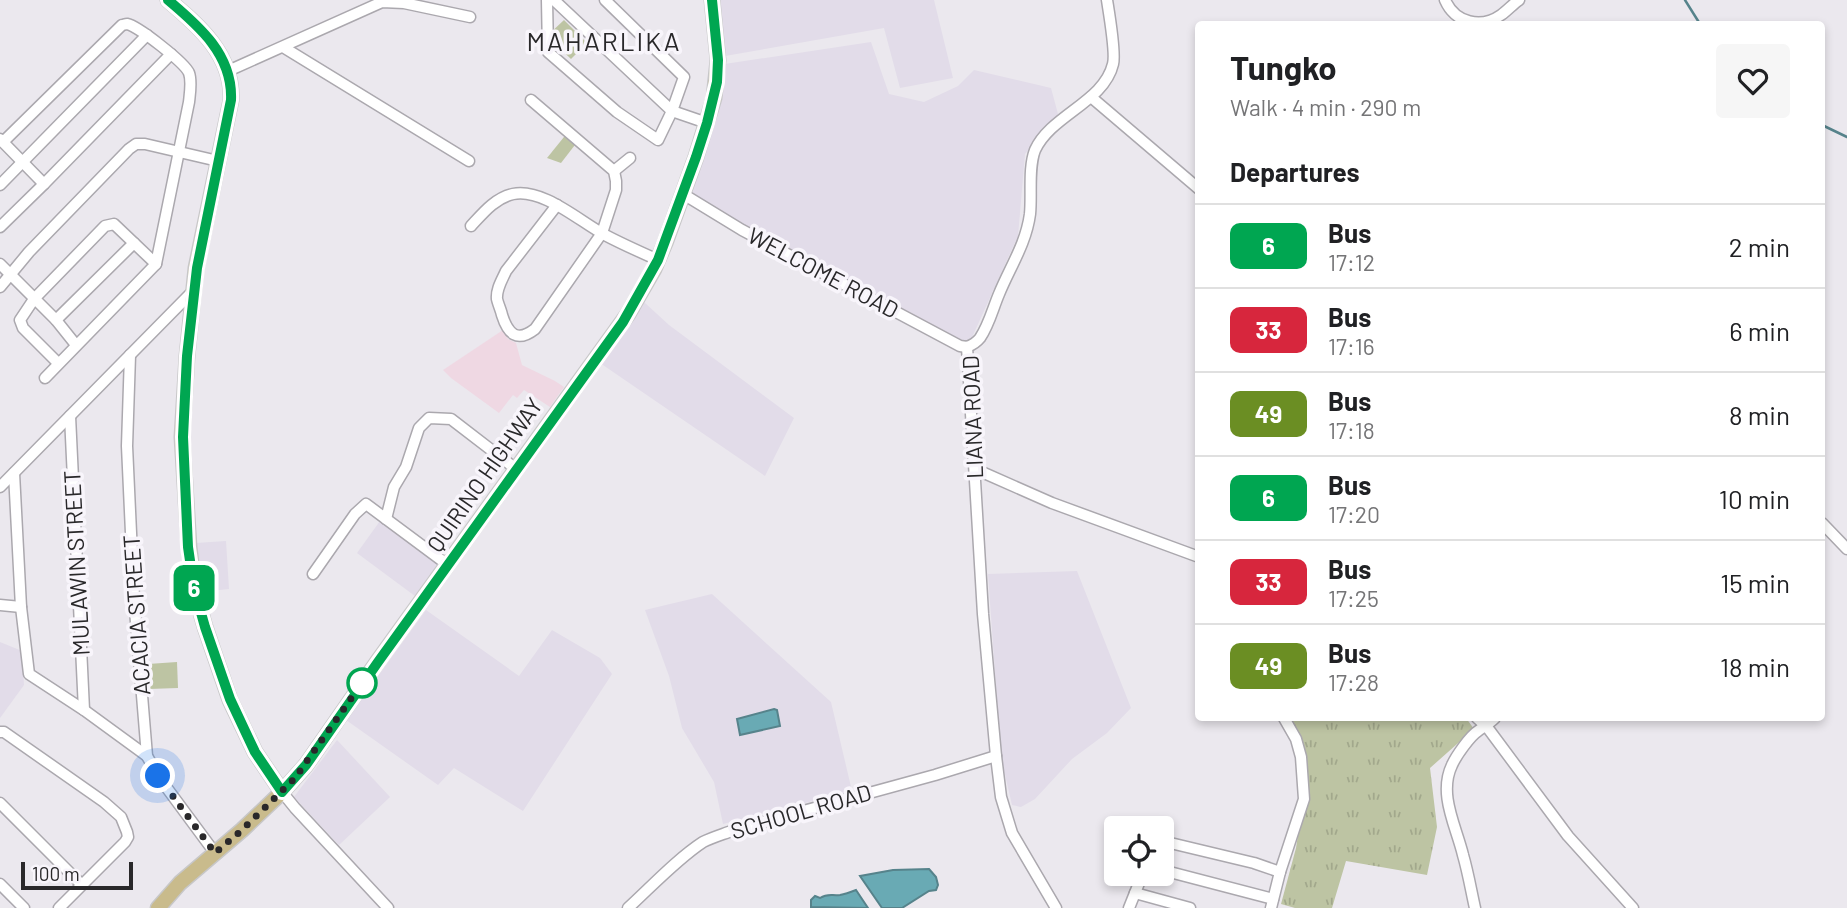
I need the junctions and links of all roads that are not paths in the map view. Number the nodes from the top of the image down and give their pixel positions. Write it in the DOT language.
graph roads {
  1 [pos="168,0"];
  2 [pos="547,0"];
  3 [pos="554,0"];
  4 [pos="605,0"];
  5 [pos="712,0"];
  6 [pos="1107,0"];
  7 [pos="1445,0"];
  8 [pos="1519,0"];
  9 [pos="470,17"];
  10 [pos="1467,21"];
  11 [pos="1491,21"];
  12 [pos="147,35"];
  13 [pos="283,47"];
  14 [pos="171,54"];
  15 [pos="228,71"];
  16 [pos="1091,97"];
  17 [pos="531,100"];
  18 [pos="672,111"];
  19 [pos="707,123"];
  20 [pos="1,141"];
  21 [pos="179,152"];
  22 [pos="630,159"];
  23 [pos="218,161"];
  24 [pos="469,161"];
  25 [pos="23,163"];
  26 [pos="614,171"];
  27 [pos="44,184"];
  28 [pos="0,185"];
  29 [pos="1195,186"];
  30 [pos="683,194"];
  31 [pos="557,205"];
  32 [pos="471,226"];
  33 [pos="0,228"];
  34 [pos="602,233"];
  35 [pos="134,243"];
  36 [pos="658,260"];
  37 [pos="0,264"];
  38 [pos="156,264"];
  39 [pos="10,274"];
  40 [pos="0,287"];
  41 [pos="194,290"];
  42 [pos="34,299"];
  43 [pos="55,320"];
  44 [pos="76,345"];
  45 [pos="967,347"];
  46 [pos="130,355"];
  47 [pos="58,363"];
  48 [pos="45,378"];
  49 [pos="69,416"];
  50 [pos="975,469"];
  51 [pos="516,470"];
  52 [pos="14,472"];
  53 [pos="0,487"];
  54 [pos="386,519"];
  55 [pos="1825,526"];
  56 [pos="1847,549"];
  57 [pos="1195,556"];
  58 [pos="448,565"];
  59 [pos="313,574"];
  60 [pos="0,605"];
  61 [pos="21,607"];
  62 [pos="84,710"];
  63 [pos="1286,721"];
  64 [pos="1481,721"];
  65 [pos="1492,721"];
  66 [pos="1487,727"];
  67 [pos="0,732"];
  68 [pos="146,756"];
  69 [pos="996,756"];
  70 [pos="282,792"];
  71 [pos="0,803"];
  72 [pos="1174,844"];
  73 [pos="215,853"];
  74 [pos="1280,872"];
  75 [pos="1174,874"];
  76 [pos="0,884"];
  77 [pos="81,884"];
  78 [pos="1138,886"];
  79 [pos="1135,893"];
  80 [pos="1272,904"];
  81 [pos="24,908"];
  82 [pos="59,908"];
  83 [pos="158,908"];
  84 [pos="388,908"];
  85 [pos="628,908"];
  86 [pos="1056,908"];
  87 [pos="1129,908"];
  88 [pos="1190,908"];
  89 [pos="1475,908"];
  90 [pos="1633,908"];
  1 -- 15 [label="main road"];
  2 -- 18 [label="street"];
  3 -- 18 [label="street"];
  4 -- 18 [label="street"];
  5 -- 19 [label="main road, QUIRINO HIGHWAY"];
  6 -- 16 [label="street, LIANA ROAD"];
  7 -- 10 [label="street"];
  8 -- 11 [label="street"];
  9 -- 13 [label="street"];
  12 -- 14 [label="street"];
  12 -- 20 [label="street"];
  12 -- 25 [label="street"];
  13 -- 15 [label="street"];
  13 -- 24 [label="street"];
  14 -- 21 [label="street"];
  14 -- 27 [label="street"];
  15 -- 23 [label="main road"];
  16 -- 29 [label="street"];
  16 -- 45 [label="street, LIANA ROAD"];
  17 -- 26 [label="street"];
  18 -- 19 [label="street"];
  19 -- 30 [label="main road, QUIRINO HIGHWAY"];
  20 -- 25 [label="street"];
  21 -- 23 [label="street"];
  21 -- 38 [label="street"];
  21 -- 39 [label="street"];
  22 -- 26 [label="street"];
  23 -- 41 [label="main road"];
  25 -- 27 [label="street"];
  25 -- 28 [label="street"];
  26 -- 34 [label="street"];
  27 -- 33 [label="street"];
  30 -- 36 [label="main road, QUIRINO HIGHWAY"];
  30 -- 45 [label="street, WELCOME ROAD"];
  31 -- 32 [label="street"];
  31 -- 34 [label="street"];
  31 -- 34 [label="street"];
  34 -- 36 [label="street"];
  35 -- 38 [label="street"];
  35 -- 42 [label="street"];
  35 -- 43 [label="street"];
  36 -- 51 [label="main road, QUIRINO HIGHWAY"];
  37 -- 39 [label="street"];
  38 -- 44 [label="street"];
  39 -- 40 [label="street"];
  39 -- 42 [label="street"];
  41 -- 46 [label="street"];
  41 -- 70 [label="main road"];
  42 -- 43 [label="street"];
  42 -- 47 [label="street"];
  43 -- 44 [label="street"];
  44 -- 47 [label="street"];
  45 -- 50 [label="street, LIANA ROAD"];
  46 -- 49 [label="street"];
  46 -- 68 [label="street, ACACIA STREET"];
  47 -- 48 [label="street"];
  49 -- 52 [label="street"];
  49 -- 62 [label="street, MULAWIN STREET"];
  50 -- 57 [label="street"];
  50 -- 69 [label="street, LIANA ROAD"];
  51 -- 54 [label="street"];
  51 -- 58 [label="main road, QUIRINO HIGHWAY"];
  52 -- 53 [label="street"];
  52 -- 61 [label="street"];
  54 -- 58 [label="street"];
  54 -- 59 [label="street"];
  55 -- 56 [label="street"];
  58 -- 70 [label="main road, QUIRINO HIGHWAY"];
  60 -- 61 [label="street"];
  61 -- 62 [label="street"];
  62 -- 68 [label="street"];
  63 -- 74 [label="street"];
  64 -- 66 [label="street"];
  65 -- 66 [label="street"];
  66 -- 89 [label="street"];
  66 -- 90 [label="street"];
  67 -- 77 [label="street"];
  68 -- 73 [label="street, ACACIA STREET"];
  69 -- 85 [label="street, SCHOOL ROAD"];
  69 -- 86 [label="street, LIANA ROAD"];
  70 -- 73 [label="main road, QUIRINO HIGHWAY"];
  70 -- 84 [label="street"];
  71 -- 77 [label="street"];
  72 -- 74 [label="street"];
  73 -- 83 [label="main road, QUIRINO HIGHWAY"];
  74 -- 80 [label="street"];
  75 -- 80 [label="street"];
  76 -- 81 [label="street"];
  77 -- 82 [label="street"];
  78 -- 79 [label="street"];
  79 -- 87 [label="street"];
  79 -- 88 [label="street"];
}
